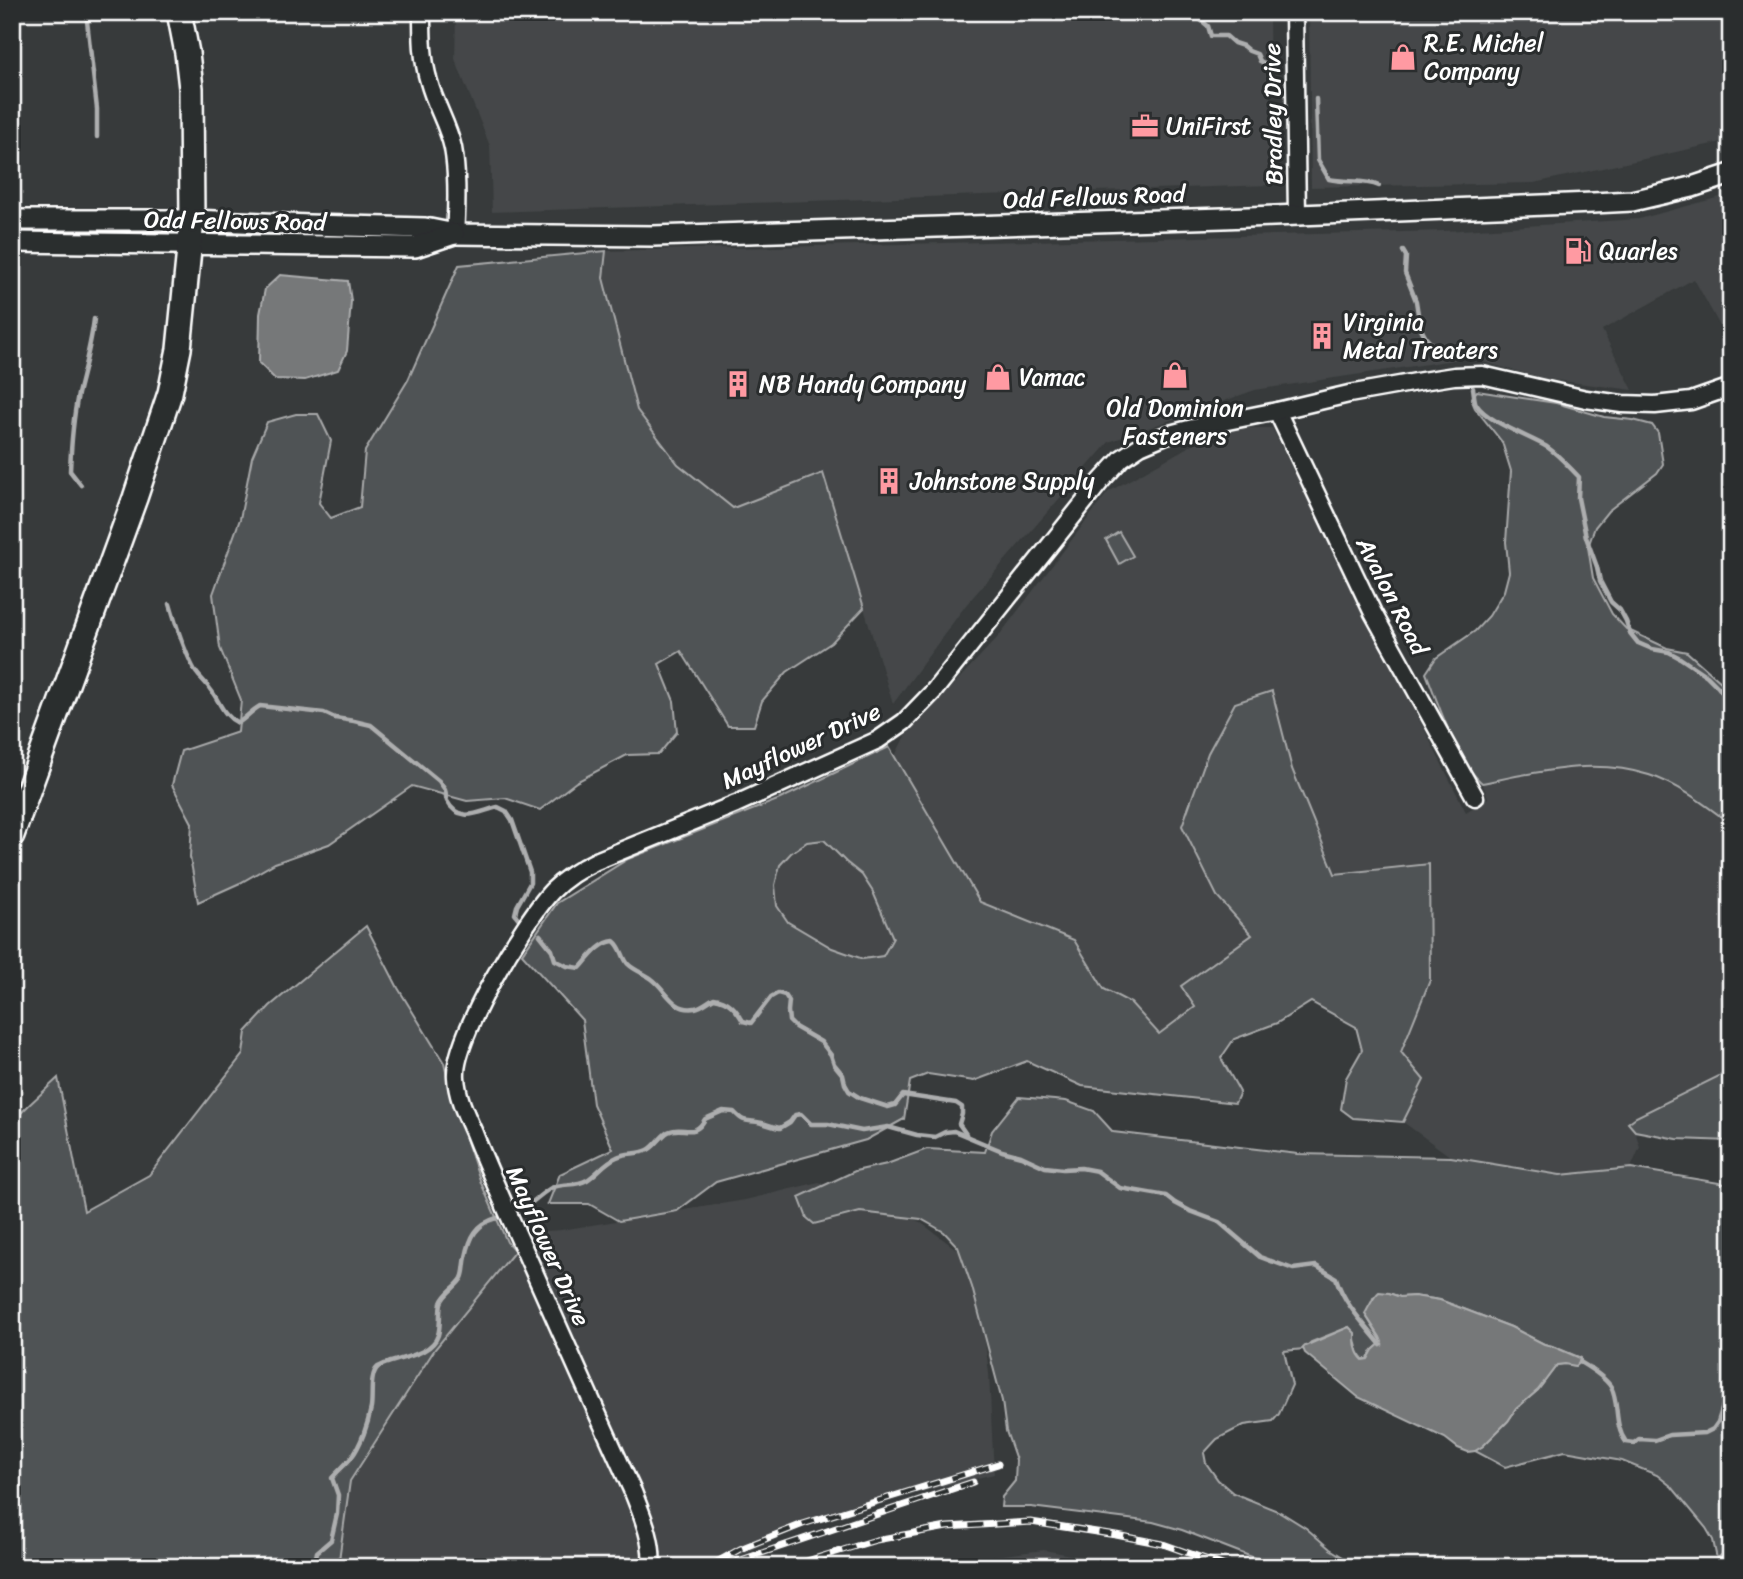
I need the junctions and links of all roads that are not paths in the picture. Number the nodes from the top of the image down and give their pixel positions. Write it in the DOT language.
graph roads {
  1 [pos="179,12"];
  2 [pos="422,12"];
  3 [pos="1294,12"];
  4 [pos="1731,174"];
  5 [pos="1297,215"];
  6 [pos="12,220"];
  7 [pos="192,220"];
  8 [pos="455,234"];
  9 [pos="12,242"];
  10 [pos="190,245"];
  11 [pos="1731,387"];
  12 [pos="1277,411"];
  13 [pos="1475,797"];
  14 [pos="12,835"];
  15 [pos="651,1567"];
  1 -- 7 [label="highway"];
  2 -- 8 [label="street"];
  3 -- 5 [label="street, Bradley Drive"];
  4 -- 5 [label="main road, Odd Fellows Road"];
  5 -- 8 [label="main road, Odd Fellows Road"];
  6 -- 7 [label="main road, Odd Fellows Road"];
  7 -- 8 [label="main road, Odd Fellows Road"];
  7 -- 10 [label="highway"];
  8 -- 10 [label="main road, Odd Fellows Road"];
  9 -- 10 [label="main road, Odd Fellows Road"];
  10 -- 14 [label="highway"];
  11 -- 12 [label="street, Mayflower Drive"];
  12 -- 13 [label="street, Avalon Road"];
  12 -- 15 [label="street, Mayflower Drive"];
}
